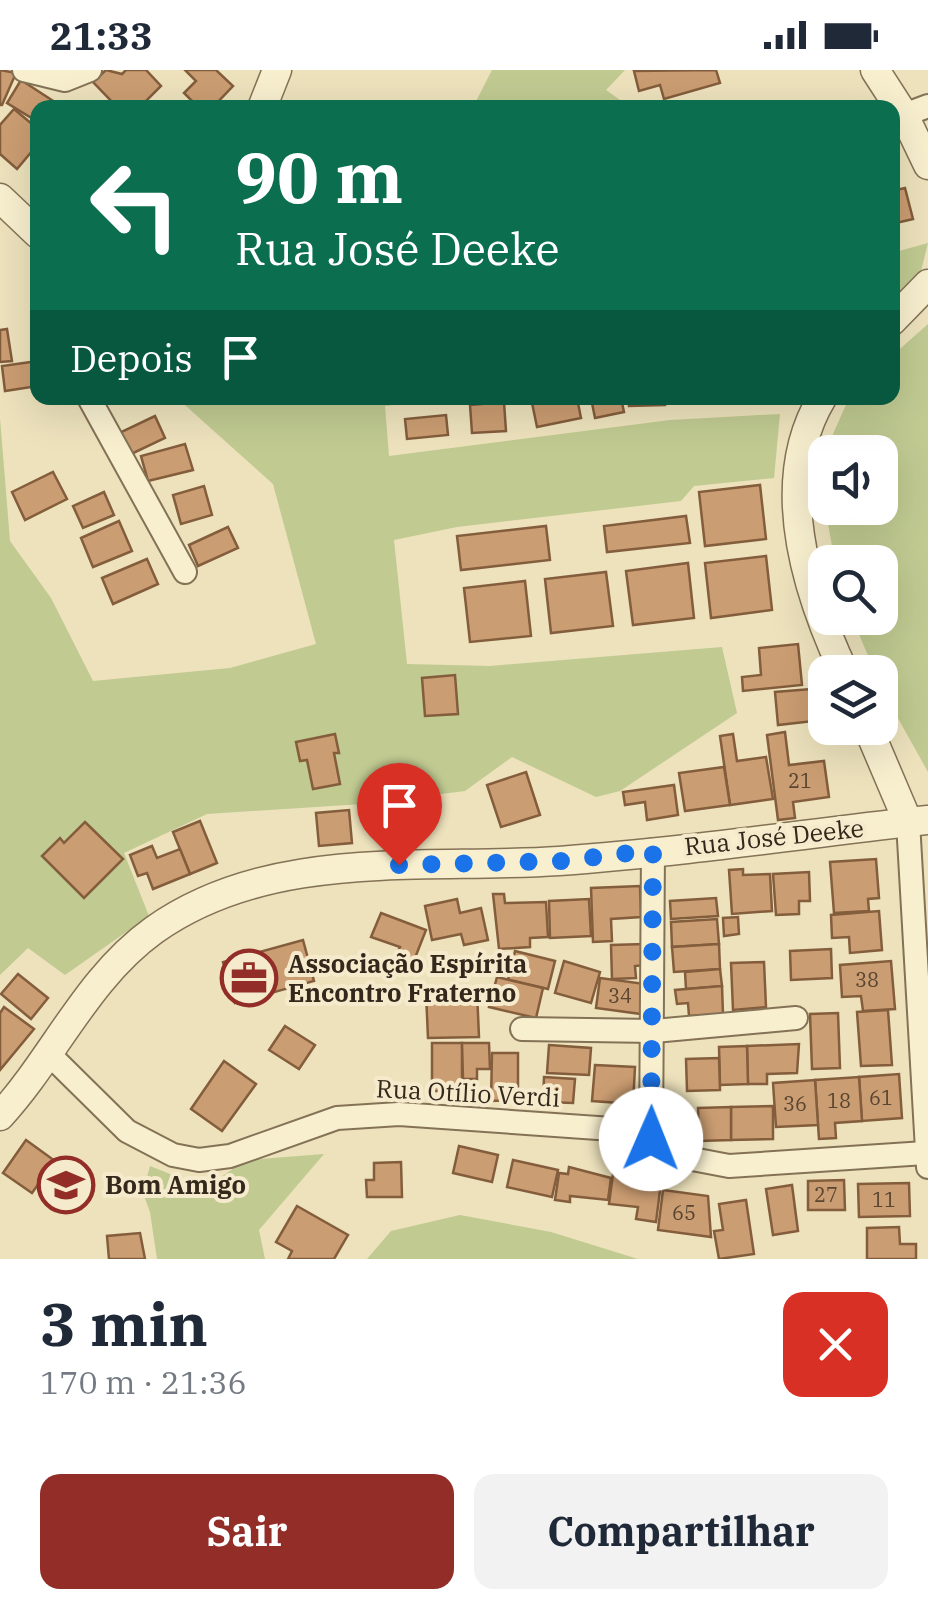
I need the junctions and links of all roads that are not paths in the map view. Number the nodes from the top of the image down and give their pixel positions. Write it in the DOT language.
graph roads {
  1 [pos="24,70"];
  2 [pos="90,70"];
  3 [pos="277,70"];
  4 [pos="875,70"];
  5 [pos="265,100"];
  6 [pos="916,110"];
  7 [pos="928,166"];
  8 [pos="0,198"];
  9 [pos="30,226"];
  10 [pos="928,284"];
  11 [pos="900,314"];
  12 [pos="93,405"];
  13 [pos="819,405"];
  14 [pos="185,572"];
  15 [pos="836,655"];
  16 [pos="877,745"];
  17 [pos="918,821"];
  18 [pos="653,850"];
  19 [pos="796,1018"];
  20 [pos="522,1030"];
  21 [pos="654,1031"];
  22 [pos="47,1052"];
  23 [pos="1,1113"];
  24 [pos="651,1139"];
  25 [pos="926,1160"];
  1 -- 2 [label="street"];
  3 -- 5 [label="street"];
  4 -- 6 [label="street"];
  6 -- 7 [label="street"];
  8 -- 9 [label="street"];
  10 -- 11 [label="street"];
  12 -- 14 [label="street"];
  13 -- 15 [label="street"];
  16 -- 17 [label="street"];
  17 -- 18 [label="street, Rua José Deeke"];
  17 -- 25 [label="street"];
  18 -- 21 [label="street"];
  18 -- 22 [label="street, Rua José Deeke"];
  19 -- 21 [label="street"];
  20 -- 21 [label="street"];
  21 -- 24 [label="street"];
  22 -- 23 [label="street, Rua José Deeke"];
  22 -- 24 [label="street, Rua Otílio Verdi"];
  24 -- 25 [label="street, Rua Otílio Verdi"];
}
